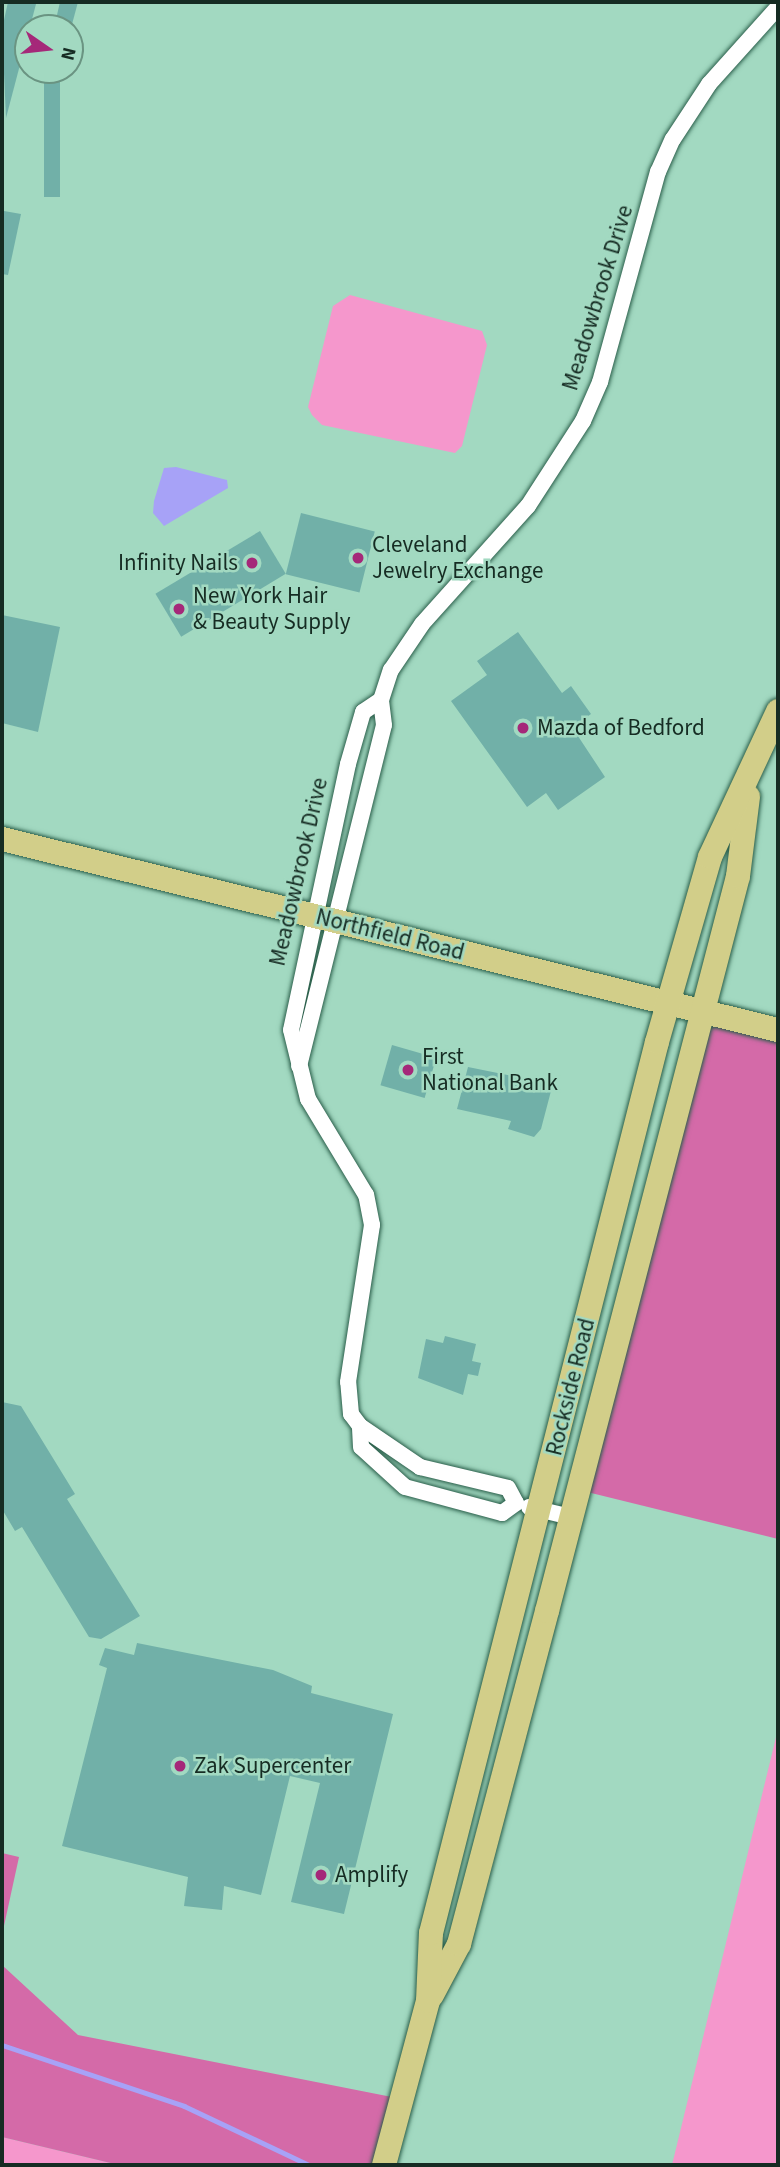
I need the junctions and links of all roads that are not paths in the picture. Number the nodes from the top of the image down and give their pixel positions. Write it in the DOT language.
graph roads {
  1 [pos="778,7"];
  2 [pos="382,701"];
  3 [pos="778,711"];
  4 [pos="750,782"];
  5 [pos="2,839"];
  6 [pos="322,919"];
  7 [pos="668,1004"];
  8 [pos="701,1012"];
  9 [pos="778,1030"];
  10 [pos="299,1066"];
  11 [pos="360,1426"];
  12 [pos="528,1506"];
  13 [pos="571,1517"];
  14 [pos="428,2001"];
  15 [pos="384,2165"];
  1 -- 2 [label="street, Meadowbrook Drive"];
  2 -- 6 [label="street, Meadowbrook Drive"];
  2 -- 6 [label="street, Meadowbrook Drive"];
  3 -- 4 [label="main road, Rockside Road"];
  4 -- 7 [label="main road, Rockside Road"];
  4 -- 8 [label="main road, Rockside Road"];
  5 -- 6 [label="main road, Northfield Road"];
  6 -- 7 [label="main road, Northfield Road"];
  6 -- 10 [label="street, Meadowbrook Drive"];
  6 -- 10 [label="street, Meadowbrook Drive"];
  7 -- 8 [label="main road, Northfield Road"];
  7 -- 12 [label="main road, Rockside Road"];
  8 -- 9 [label="main road, Northfield Road"];
  8 -- 13 [label="main road, Rockside Road"];
  10 -- 11 [label="street, Meadowbrook Drive"];
  11 -- 12 [label="street, Meadowbrook Drive"];
  11 -- 12 [label="street, Meadowbrook Drive"];
  12 -- 13 [label="street, Meadowbrook Drive"];
  12 -- 14 [label="main road, Rockside Road"];
  13 -- 14 [label="main road, Rockside Road"];
  14 -- 15 [label="main road, Rockside Road"];
}
